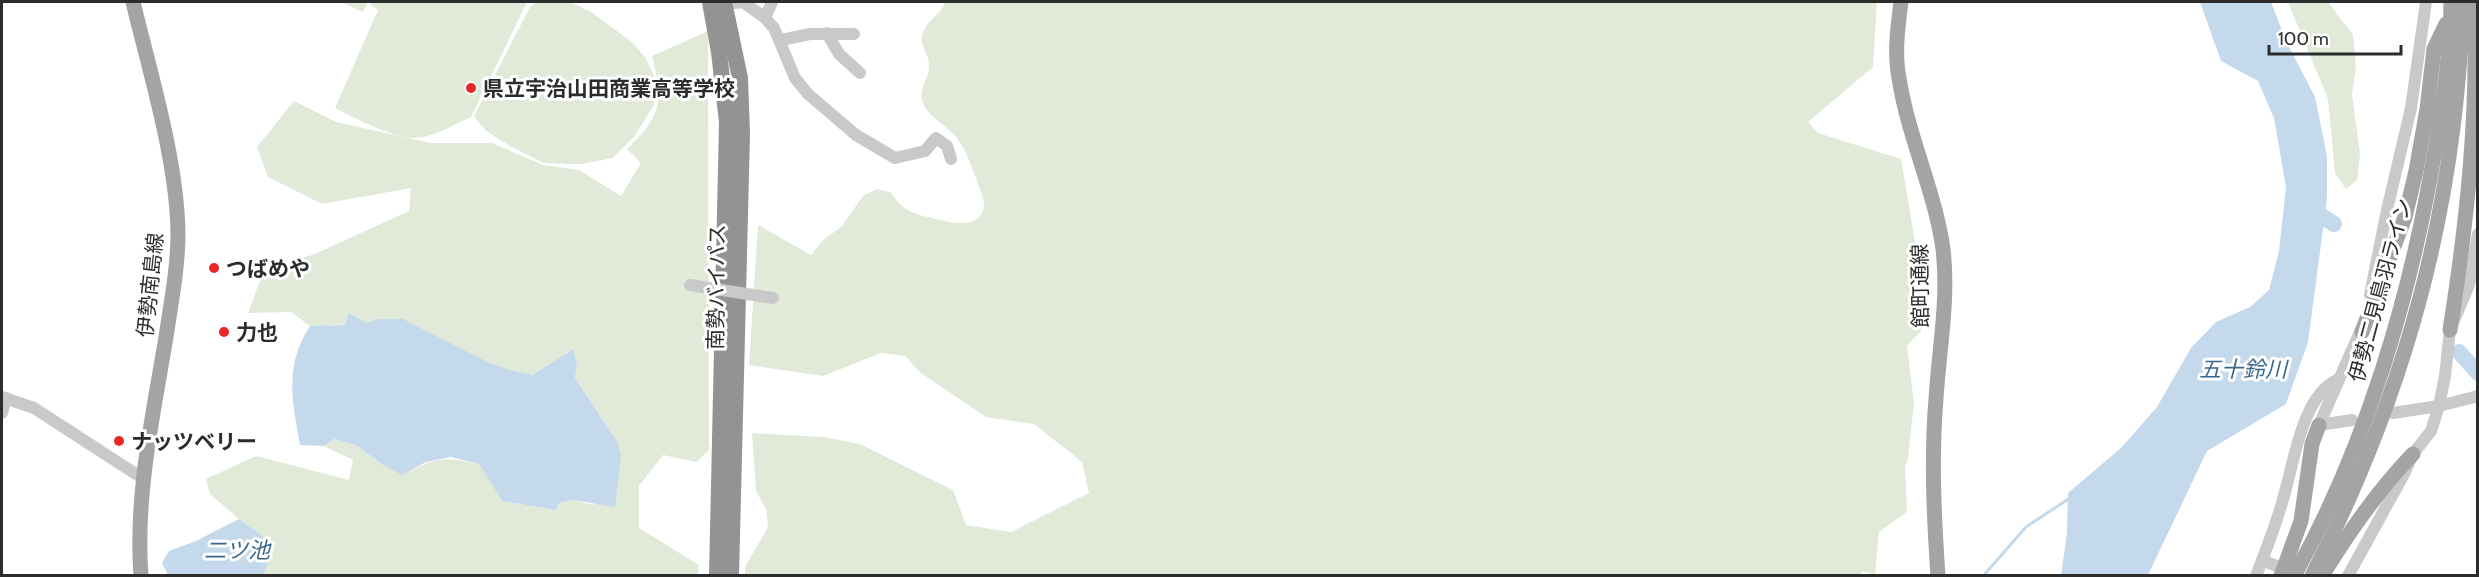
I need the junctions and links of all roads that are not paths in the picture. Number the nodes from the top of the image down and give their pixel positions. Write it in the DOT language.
graph roads {
  1 [pos="133,2"];
  2 [pos="720,2"];
  3 [pos="772,2"];
  4 [pos="1901,2"];
  5 [pos="2426,2"];
  6 [pos="2463,2"];
  7 [pos="2474,2"];
  8 [pos="2451,8"];
  9 [pos="765,18"];
  10 [pos="828,33"];
  11 [pos="854,34"];
  12 [pos="781,40"];
  13 [pos="860,73"];
  14 [pos="951,159"];
  15 [pos="2478,234"];
  16 [pos="690,285"];
  17 [pos="772,298"];
  18 [pos="2450,330"];
  19 [pos="2361,332"];
  20 [pos="2337,380"];
  21 [pos="2476,396"];
  22 [pos="4,398"];
  23 [pos="2439,406"];
  24 [pos="2393,412"];
  25 [pos="2,413"];
  26 [pos="2352,420"];
  27 [pos="2319,425"];
  28 [pos="2413,454"];
  29 [pos="142,478"];
  30 [pos="2262,560"];
  31 [pos="2280,571"];
  32 [pos="141,576"];
  33 [pos="717,576"];
  34 [pos="731,576"];
  35 [pos="1938,576"];
  36 [pos="2256,576"];
  37 [pos="2294,576"];
  38 [pos="2312,576"];
  39 [pos="2322,576"];
  40 [pos="2348,576"];
  1 -- 29 [label="main road, 伊勢南島線"];
  2 -- 9 [label="street"];
  2 -- 33 [label="highway, 南勢バイパス"];
  2 -- 34 [label="highway, 南勢バイパス"];
  3 -- 9 [label="street"];
  4 -- 35 [label="main road, 館町通線"];
  5 -- 19 [label="street"];
  6 -- 38 [label="main road, 伊勢二見鳥羽ライン"];
  7 -- 18 [label="main road"];
  8 -- 19 [label="main road"];
  8 -- 37 [label="main road, 伊勢二見鳥羽ライン"];
  9 -- 12 [label="street"];
  10 -- 11 [label="street"];
  10 -- 12 [label="street"];
  10 -- 13 [label="street"];
  12 -- 14 [label="street"];
  15 -- 18 [label="street"];
  16 -- 17 [label="street, bridge"];
  18 -- 23 [label="street"];
  19 -- 20 [label="street"];
  20 -- 27 [label="street"];
  20 -- 30 [label="street"];
  21 -- 23 [label="street"];
  22 -- 25 [label="street"];
  22 -- 29 [label="street"];
  23 -- 24 [label="street"];
  23 -- 28 [label="street"];
  26 -- 27 [label="street"];
  27 -- 31 [label="main road"];
  28 -- 39 [label="main road"];
  28 -- 40 [label="street"];
  29 -- 32 [label="main road, 伊勢南島線"];
  30 -- 31 [label="street"];
  30 -- 36 [label="street"];
}
